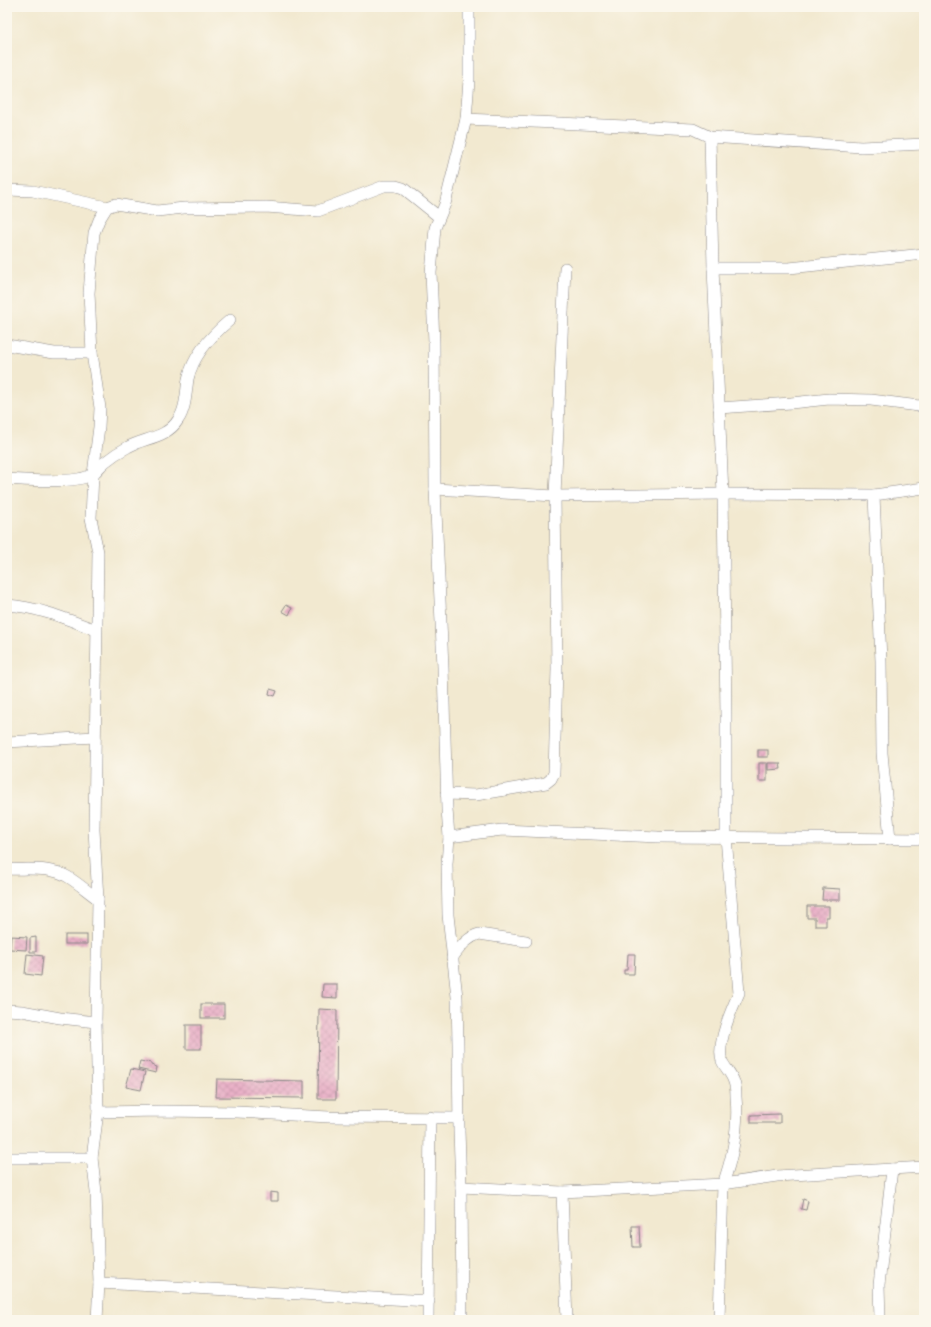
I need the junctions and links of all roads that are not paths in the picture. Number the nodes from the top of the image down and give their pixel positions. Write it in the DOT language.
graph roads {
  1 [pos="469,7"];
  2 [pos="466,119"];
  3 [pos="710,137"];
  4 [pos="924,144"];
  5 [pos="7,190"];
  6 [pos="107,207"];
  7 [pos="439,217"];
  8 [pos="924,254"];
  9 [pos="564,268"];
  10 [pos="713,268"];
  11 [pos="230,320"];
  12 [pos="7,345"];
  13 [pos="92,353"];
  14 [pos="924,405"];
  15 [pos="719,408"];
  16 [pos="93,474"];
  17 [pos="7,479"];
  18 [pos="924,488"];
  19 [pos="435,489"];
  20 [pos="723,494"];
  21 [pos="874,495"];
  22 [pos="555,496"];
  23 [pos="7,605"];
  24 [pos="96,630"];
  25 [pos="95,737"];
  26 [pos="7,742"];
  27 [pos="446,794"];
  28 [pos="449,837"];
  29 [pos="726,837"];
  30 [pos="890,839"];
  31 [pos="924,839"];
  32 [pos="7,869"];
  33 [pos="98,899"];
  34 [pos="526,941"];
  35 [pos="452,958"];
  36 [pos="7,1010"];
  37 [pos="96,1022"];
  38 [pos="98,1112"];
  39 [pos="430,1117"];
  40 [pos="459,1118"];
  41 [pos="7,1158"];
  42 [pos="92,1158"];
  43 [pos="924,1168"];
  44 [pos="892,1169"];
  45 [pos="722,1184"];
  46 [pos="461,1187"];
  47 [pos="562,1192"];
  48 [pos="99,1283"];
  49 [pos="429,1301"];
  50 [pos="97,1320"];
  51 [pos="428,1320"];
  52 [pos="462,1320"];
  53 [pos="567,1320"];
  54 [pos="719,1320"];
  55 [pos="880,1320"];
  1 -- 2 [label="street"];
  2 -- 3 [label="street"];
  2 -- 7 [label="street"];
  3 -- 4 [label="street"];
  3 -- 10 [label="street"];
  5 -- 6 [label="street"];
  6 -- 7 [label="street"];
  6 -- 13 [label="street"];
  7 -- 19 [label="street"];
  8 -- 10 [label="street"];
  9 -- 22 [label="street"];
  10 -- 15 [label="street"];
  11 -- 16 [label="street"];
  12 -- 13 [label="street"];
  13 -- 16 [label="street"];
  14 -- 15 [label="street"];
  15 -- 20 [label="street"];
  16 -- 17 [label="street"];
  16 -- 24 [label="street"];
  18 -- 21 [label="street"];
  19 -- 22 [label="street"];
  19 -- 27 [label="street"];
  20 -- 21 [label="street"];
  20 -- 22 [label="street"];
  20 -- 29 [label="street"];
  21 -- 30 [label="street"];
  22 -- 27 [label="street"];
  23 -- 24 [label="street"];
  24 -- 25 [label="street"];
  25 -- 26 [label="street"];
  25 -- 33 [label="street"];
  27 -- 28 [label="street"];
  28 -- 29 [label="street"];
  28 -- 35 [label="street"];
  29 -- 30 [label="street"];
  29 -- 45 [label="street"];
  30 -- 31 [label="street"];
  32 -- 33 [label="street"];
  33 -- 37 [label="street"];
  34 -- 35 [label="street"];
  35 -- 40 [label="street"];
  36 -- 37 [label="street"];
  37 -- 38 [label="street"];
  38 -- 39 [label="street"];
  38 -- 42 [label="street"];
  39 -- 40 [label="street"];
  39 -- 49 [label="street"];
  40 -- 46 [label="street"];
  41 -- 42 [label="street"];
  42 -- 48 [label="street"];
  43 -- 44 [label="street"];
  44 -- 45 [label="street"];
  44 -- 55 [label="street"];
  45 -- 47 [label="street"];
  45 -- 54 [label="street"];
  46 -- 47 [label="street"];
  46 -- 52 [label="street"];
  47 -- 53 [label="street"];
  48 -- 49 [label="street"];
  48 -- 50 [label="street"];
  49 -- 51 [label="street"];
}
